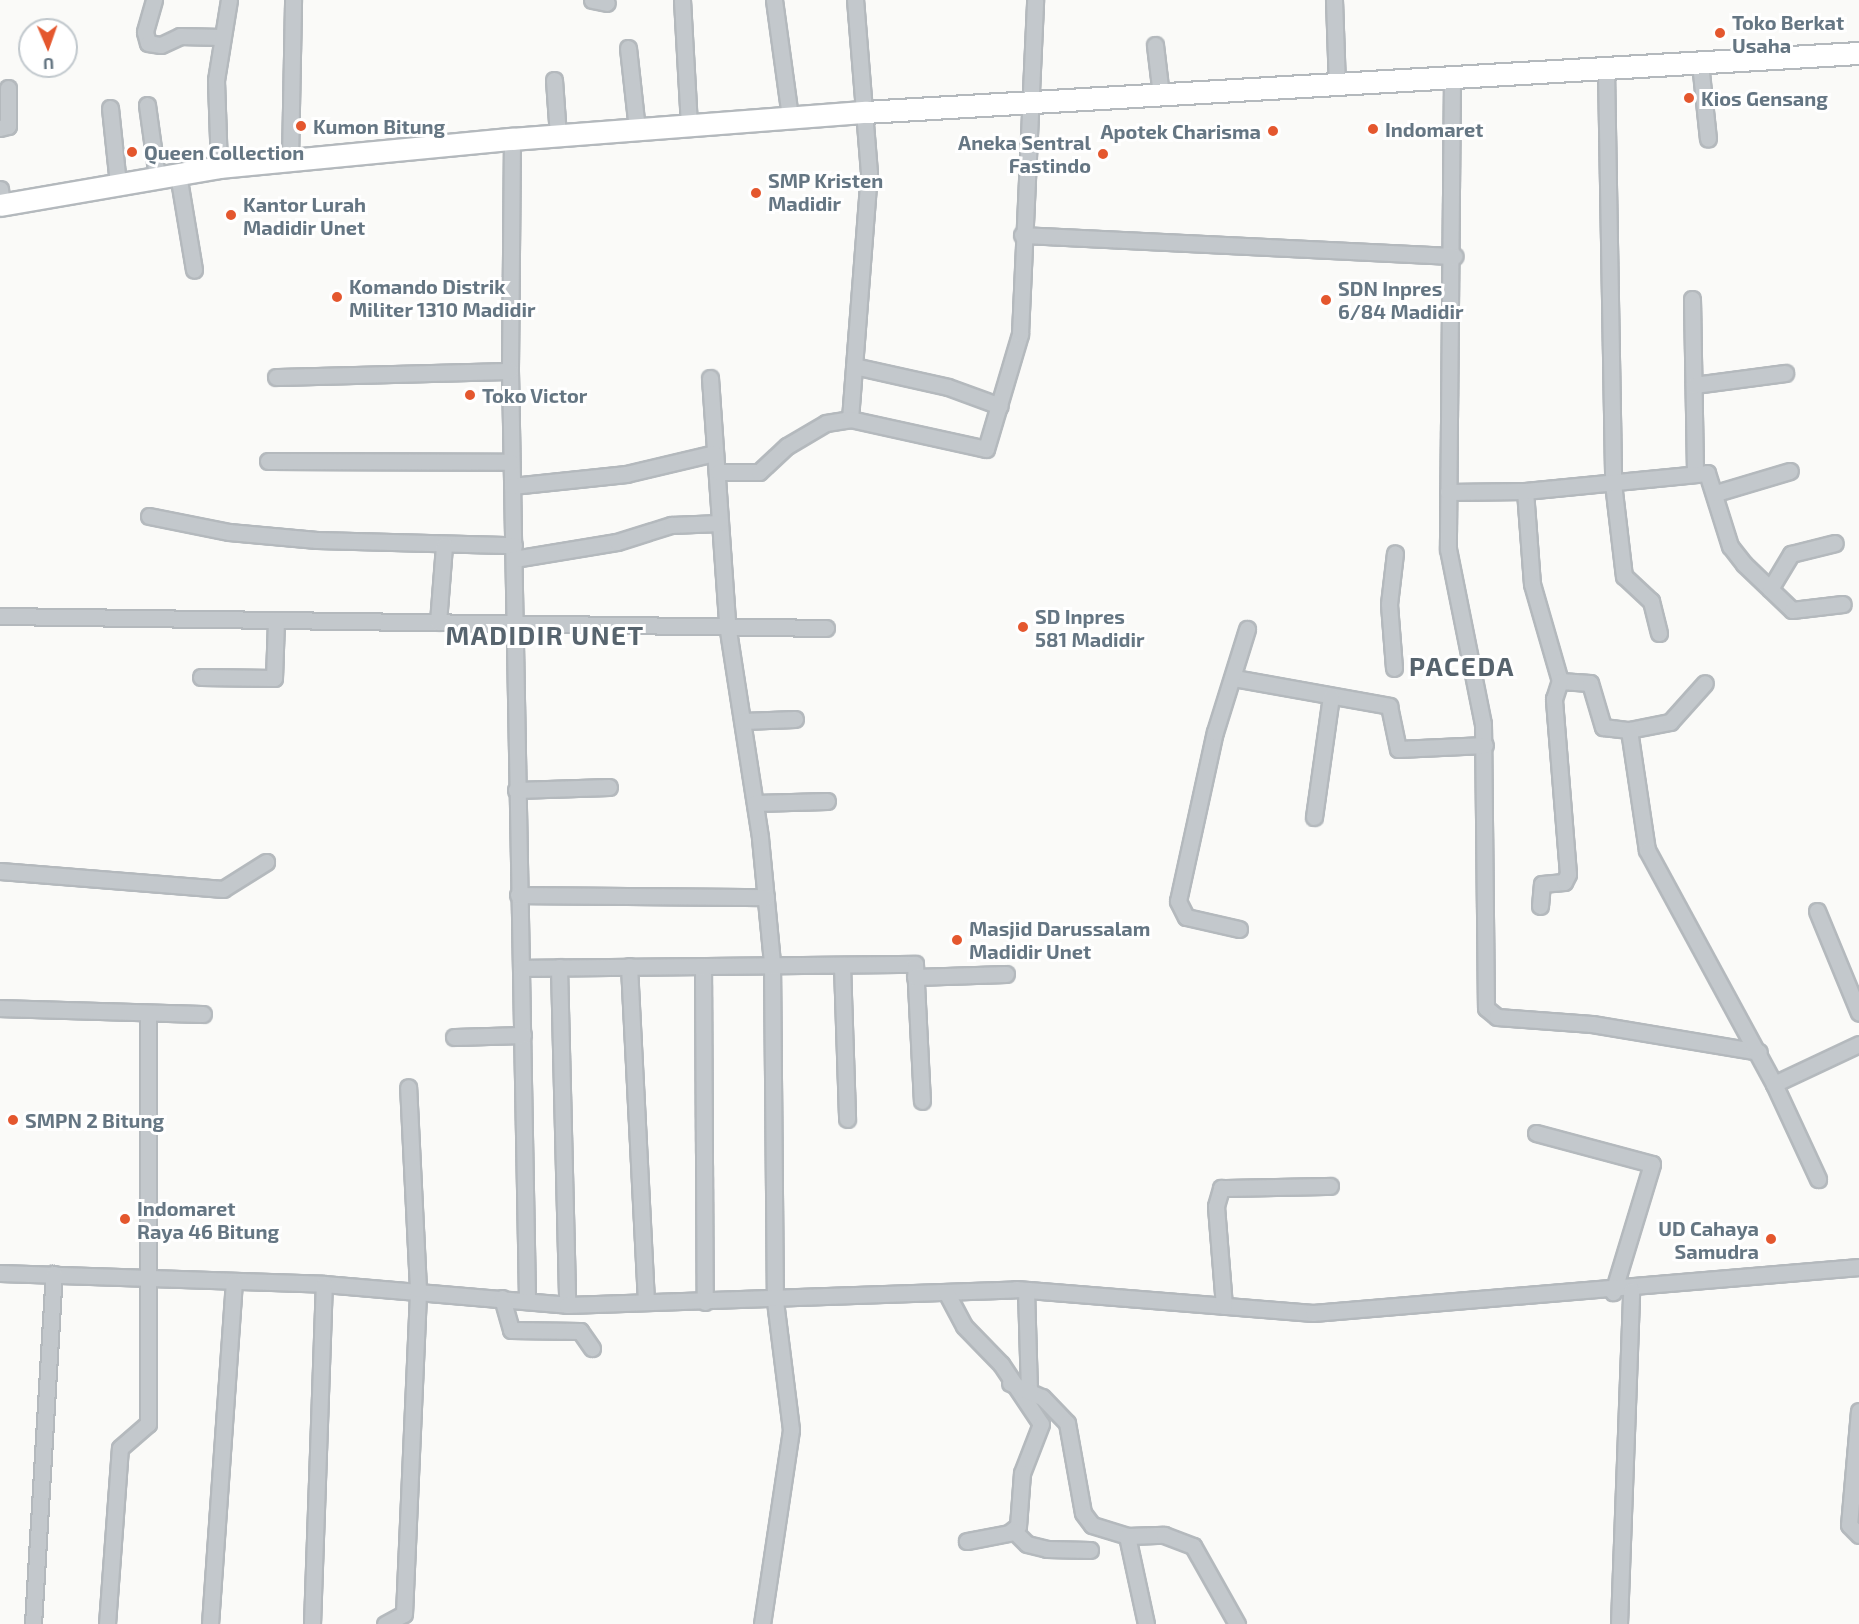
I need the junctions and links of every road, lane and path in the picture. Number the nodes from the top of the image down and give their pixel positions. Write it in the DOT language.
graph roads {
  1 [pos="154,0"];
  2 [pos="229,0"];
  3 [pos="293,0"];
  4 [pos="592,0"];
  5 [pos="682,0"];
  6 [pos="774,0"];
  7 [pos="855,0"];
  8 [pos="1035,0"];
  9 [pos="1334,0"];
  10 [pos="607,3"];
  11 [pos="221,37"];
  12 [pos="1155,45"];
  13 [pos="628,48"];
  14 [pos="1859,53"];
  15 [pos="1700,63"];
  16 [pos="1606,70"];
  17 [pos="1452,78"];
  18 [pos="554,80"];
  19 [pos="1337,86"];
  20 [pos="8,88"];
  21 [pos="1161,95"];
  22 [pos="1030,103"];
  23 [pos="147,105"];
  24 [pos="110,108"];
  25 [pos="865,112"];
  26 [pos="790,117"];
  27 [pos="688,125"];
  28 [pos="0,128"];
  29 [pos="637,129"];
  30 [pos="558,136"];
  31 [pos="512,139"];
  32 [pos="1708,139"];
  33 [pos="290,160"];
  34 [pos="219,167"];
  35 [pos="178,174"];
  36 [pos="157,177"];
  37 [pos="118,184"];
  38 [pos="1,200"];
  39 [pos="1022,235"];
  40 [pos="1454,256"];
  41 [pos="194,270"];
  42 [pos="1692,299"];
  43 [pos="854,366"];
  44 [pos="510,370"];
  45 [pos="1785,373"];
  46 [pos="276,377"];
  47 [pos="710,378"];
  48 [pos="1694,385"];
  49 [pos="1000,406"];
  50 [pos="850,419"];
  51 [pos="716,453"];
  52 [pos="268,461"];
  53 [pos="511,462"];
  54 [pos="1695,471"];
  55 [pos="1790,471"];
  56 [pos="718,472"];
  57 [pos="1612,483"];
  58 [pos="512,486"];
  59 [pos="1525,491"];
  60 [pos="1448,492"];
  61 [pos="1716,493"];
  62 [pos="149,516"];
  63 [pos="720,523"];
  64 [pos="1835,543"];
  65 [pos="444,545"];
  66 [pos="514,552"];
  67 [pos="1395,553"];
  68 [pos="1770,589"];
  69 [pos="1843,604"];
  70 [pos="0,616"];
  71 [pos="276,620"];
  72 [pos="438,622"];
  73 [pos="513,622"];
  74 [pos="728,624"];
  75 [pos="826,628"];
  76 [pos="1247,629"];
  77 [pos="1659,633"];
  78 [pos="1394,668"];
  79 [pos="201,677"];
  80 [pos="1234,678"];
  81 [pos="1560,681"];
  82 [pos="1705,683"];
  83 [pos="1331,696"];
  84 [pos="795,719"];
  85 [pos="743,721"];
  86 [pos="1629,730"];
  87 [pos="1485,745"];
  88 [pos="609,787"];
  89 [pos="516,790"];
  90 [pos="827,801"];
  91 [pos="755,803"];
  92 [pos="1314,816"];
  93 [pos="266,862"];
  94 [pos="0,872"];
  95 [pos="518,895"];
  96 [pos="766,897"];
  97 [pos="1540,906"];
  98 [pos="1817,910"];
  99 [pos="1239,929"];
  100 [pos="772,963"];
  101 [pos="842,965"];
  102 [pos="629,966"];
  103 [pos="703,966"];
  104 [pos="560,967"];
  105 [pos="521,968"];
  106 [pos="1006,974"];
  107 [pos="915,977"];
  108 [pos="0,1008"];
  109 [pos="1859,1013"];
  110 [pos="203,1014"];
  111 [pos="148,1016"];
  112 [pos="523,1035"];
  113 [pos="454,1037"];
  114 [pos="1859,1044"];
  115 [pos="1759,1052"];
  116 [pos="1774,1084"];
  117 [pos="408,1087"];
  118 [pos="922,1101"];
  119 [pos="847,1119"];
  120 [pos="1536,1133"];
  121 [pos="1818,1179"];
  122 [pos="1330,1186"];
  123 [pos="1859,1268"];
  124 [pos="0,1273"];
  125 [pos="54,1274"];
  126 [pos="148,1276"];
  127 [pos="234,1281"];
  128 [pos="324,1284"];
  129 [pos="418,1289"];
  130 [pos="1026,1290"];
  131 [pos="1631,1290"];
  132 [pos="946,1292"];
  133 [pos="1613,1292"];
  134 [pos="502,1298"];
  135 [pos="527,1301"];
  136 [pos="774,1301"];
  137 [pos="646,1302"];
  138 [pos="705,1302"];
  139 [pos="567,1305"];
  140 [pos="1224,1306"];
  141 [pos="592,1348"];
  142 [pos="1010,1383"];
  143 [pos="1029,1389"];
  144 [pos="1859,1412"];
  145 [pos="1014,1531"];
  146 [pos="1859,1535"];
  147 [pos="1127,1536"];
  148 [pos="967,1541"];
  149 [pos="1090,1550"];
  150 [pos="33,1624"];
  151 [pos="107,1624"];
  152 [pos="210,1624"];
  153 [pos="312,1624"];
  154 [pos="385,1624"];
  155 [pos="762,1624"];
  156 [pos="1146,1624"];
  157 [pos="1237,1624"];
  158 [pos="1619,1624"];
  1 -- 11 [label="street"];
  2 -- 11 [label="street"];
  3 -- 33 [label="street"];
  4 -- 10 [label="street"];
  5 -- 27 [label="street"];
  6 -- 26 [label="street"];
  7 -- 25 [label="street"];
  8 -- 22 [label="street"];
  9 -- 19 [label="street"];
  11 -- 34 [label="street"];
  12 -- 21 [label="street"];
  13 -- 29 [label="street"];
  14 -- 15 [label="highway"];
  15 -- 16 [label="highway"];
  15 -- 32 [label="street"];
  16 -- 17 [label="highway"];
  16 -- 57 [label="street"];
  17 -- 19 [label="highway"];
  17 -- 40 [label="street"];
  18 -- 30 [label="street"];
  19 -- 21 [label="highway"];
  20 -- 28 [label="street"];
  21 -- 22 [label="highway"];
  22 -- 25 [label="highway"];
  22 -- 39 [label="street"];
  23 -- 36 [label="street"];
  24 -- 37 [label="street"];
  25 -- 26 [label="highway"];
  25 -- 43 [label="street"];
  26 -- 27 [label="highway"];
  27 -- 29 [label="highway"];
  29 -- 30 [label="highway"];
  30 -- 31 [label="highway"];
  31 -- 33 [label="highway"];
  31 -- 44 [label="street"];
  33 -- 34 [label="highway"];
  34 -- 35 [label="highway"];
  35 -- 36 [label="highway"];
  35 -- 41 [label="street"];
  36 -- 37 [label="highway"];
  37 -- 38 [label="highway"];
  39 -- 40 [label="street"];
  39 -- 49 [label="street"];
  40 -- 60 [label="street"];
  42 -- 48 [label="street"];
  43 -- 49 [label="street"];
  43 -- 50 [label="street"];
  44 -- 46 [label="street"];
  44 -- 53 [label="street"];
  45 -- 48 [label="street"];
  47 -- 51 [label="street"];
  48 -- 54 [label="street"];
  49 -- 50 [label="street"];
  50 -- 56 [label="street"];
  51 -- 56 [label="street"];
  51 -- 58 [label="street"];
  52 -- 53 [label="street"];
  53 -- 58 [label="street"];
  54 -- 57 [label="street"];
  54 -- 61 [label="street"];
  55 -- 61 [label="street"];
  56 -- 63 [label="street"];
  57 -- 59 [label="street"];
  57 -- 77 [label="street"];
  58 -- 66 [label="street"];
  59 -- 60 [label="street"];
  59 -- 81 [label="street"];
  60 -- 87 [label="street"];
  61 -- 68 [label="street"];
  62 -- 65 [label="street"];
  63 -- 66 [label="street"];
  63 -- 74 [label="street"];
  64 -- 68 [label="street"];
  65 -- 66 [label="street"];
  65 -- 72 [label="street"];
  66 -- 73 [label="street"];
  67 -- 78 [label="street"];
  68 -- 69 [label="street"];
  70 -- 71 [label="street"];
  71 -- 72 [label="street"];
  71 -- 79 [label="street"];
  72 -- 73 [label="street"];
  73 -- 74 [label="street"];
  73 -- 89 [label="street"];
  74 -- 75 [label="street"];
  74 -- 85 [label="street"];
  76 -- 80 [label="street"];
  80 -- 83 [label="street"];
  80 -- 99 [label="street"];
  81 -- 86 [label="street"];
  81 -- 97 [label="street"];
  82 -- 86 [label="street"];
  83 -- 87 [label="street"];
  83 -- 92 [label="street"];
  84 -- 85 [label="street"];
  85 -- 91 [label="street"];
  86 -- 115 [label="street"];
  87 -- 115 [label="street"];
  88 -- 89 [label="street"];
  89 -- 95 [label="street"];
  90 -- 91 [label="street"];
  91 -- 96 [label="street"];
  93 -- 94 [label="street"];
  95 -- 96 [label="street"];
  95 -- 105 [label="street"];
  96 -- 100 [label="street"];
  98 -- 109 [label="street"];
  100 -- 101 [label="street"];
  100 -- 103 [label="street"];
  100 -- 136 [label="street"];
  101 -- 107 [label="street"];
  101 -- 119 [label="street"];
  102 -- 103 [label="street"];
  102 -- 104 [label="street"];
  102 -- 137 [label="street"];
  103 -- 138 [label="street"];
  104 -- 105 [label="street"];
  104 -- 139 [label="street"];
  105 -- 112 [label="street"];
  106 -- 107 [label="street"];
  107 -- 118 [label="street"];
  108 -- 111 [label="street"];
  110 -- 111 [label="street"];
  111 -- 126 [label="street"];
  112 -- 113 [label="street"];
  112 -- 135 [label="street"];
  114 -- 116 [label="street"];
  115 -- 116 [label="street"];
  116 -- 121 [label="street"];
  117 -- 129 [label="street"];
  120 -- 133 [label="street"];
  122 -- 140 [label="street"];
  123 -- 131 [label="street"];
  124 -- 125 [label="street"];
  125 -- 126 [label="street"];
  125 -- 150 [label="street"];
  126 -- 127 [label="street"];
  126 -- 151 [label="street"];
  127 -- 128 [label="street"];
  127 -- 152 [label="street"];
  128 -- 129 [label="street"];
  128 -- 153 [label="street"];
  129 -- 134 [label="street"];
  129 -- 154 [label="street"];
  130 -- 132 [label="street"];
  130 -- 140 [label="street"];
  130 -- 143 [label="street"];
  131 -- 133 [label="street"];
  131 -- 158 [label="street"];
  132 -- 136 [label="street"];
  132 -- 142 [label="street"];
  133 -- 140 [label="street"];
  134 -- 135 [label="street"];
  134 -- 141 [label="street"];
  135 -- 139 [label="street"];
  136 -- 138 [label="street"];
  136 -- 155 [label="street"];
  137 -- 138 [label="street"];
  137 -- 139 [label="street"];
  142 -- 143 [label="street"];
  142 -- 145 [label="street"];
  143 -- 147 [label="street"];
  144 -- 146 [label="street"];
  145 -- 148 [label="street"];
  145 -- 149 [label="street"];
  147 -- 156 [label="street"];
  147 -- 157 [label="street"];
}
